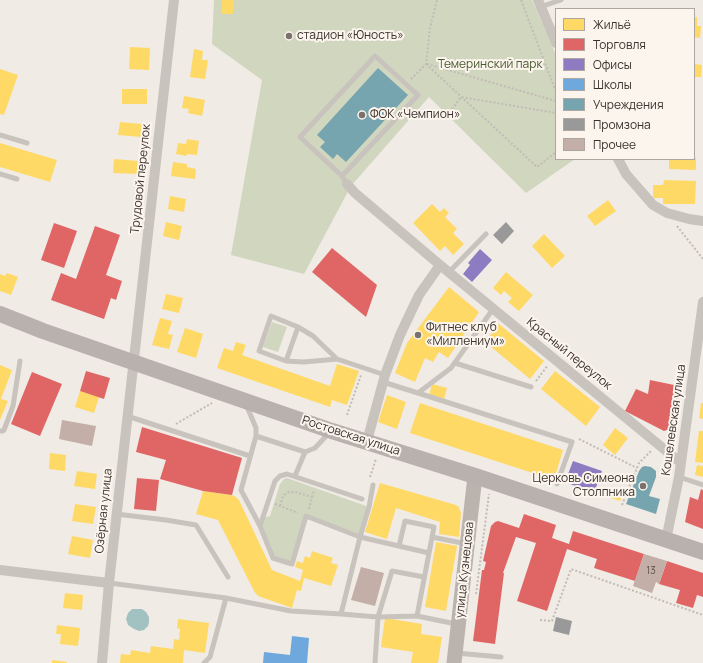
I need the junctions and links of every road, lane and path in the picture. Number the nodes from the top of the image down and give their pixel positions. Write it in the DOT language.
graph roads {
  1 [pos="174,0"];
  2 [pos="437,0"];
  3 [pos="521,0"];
  4 [pos="561,0"];
  5 [pos="539,3"];
  6 [pos="555,41"];
  7 [pos="426,64"];
  8 [pos="409,82"];
  9 [pos="555,89"];
  10 [pos="461,97"];
  11 [pos="555,101"];
  12 [pos="555,113"];
  13 [pos="445,119"];
  14 [pos="0,135"];
  15 [pos="27,143"];
  16 [pos="555,153"];
  17 [pos="619,160"];
  18 [pos="0,174"];
  19 [pos="17,179"];
  20 [pos="345,180"];
  21 [pos="666,213"];
  22 [pos="703,222"];
  23 [pos="486,234"];
  24 [pos="703,258"];
  25 [pos="440,265"];
  26 [pos="449,272"];
  27 [pos="703,302"];
  28 [pos="493,308"];
  29 [pos="0,314"];
  30 [pos="298,327"];
  31 [pos="554,358"];
  32 [pos="337,359"];
  33 [pos="20,361"];
  34 [pos="286,361"];
  35 [pos="133,362"];
  36 [pos="454,363"];
  37 [pos="364,368"];
  38 [pos="384,379"];
  39 [pos="531,387"];
  40 [pos="418,393"];
  41 [pos="244,400"];
  42 [pos="212,403"];
  43 [pos="347,415"];
  44 [pos="127,416"];
  45 [pos="167,429"];
  46 [pos="0,431"];
  47 [pos="332,431"];
  48 [pos="256,436"];
  49 [pos="367,441"];
  50 [pos="572,442"];
  51 [pos="658,444"];
  52 [pos="305,452"];
  53 [pos="250,456"];
  54 [pos="681,463"];
  55 [pos="637,468"];
  56 [pos="295,476"];
  57 [pos="475,476"];
  58 [pos="679,477"];
  59 [pos="557,484"];
  60 [pos="373,485"];
  61 [pos="703,485"];
  62 [pos="489,494"];
  63 [pos="362,499"];
  64 [pos="268,502"];
  65 [pos="622,505"];
  66 [pos="280,506"];
  67 [pos="116,514"];
  68 [pos="306,516"];
  69 [pos="260,526"];
  70 [pos="432,536"];
  71 [pos="360,537"];
  72 [pos="666,540"];
  73 [pos="468,544"];
  74 [pos="399,546"];
  75 [pos="703,552"];
  76 [pos="429,553"];
  77 [pos="0,570"];
  78 [pos="228,577"];
  79 [pos="424,578"];
  80 [pos="108,583"];
  81 [pos="226,598"];
  82 [pos="475,600"];
  83 [pos="341,614"];
  84 [pos="417,616"];
  85 [pos="703,616"];
  86 [pos="378,617"];
  87 [pos="540,620"];
  88 [pos="459,624"];
  89 [pos="501,657"];
  90 [pos="454,658"];
  91 [pos="102,663"];
  92 [pos="204,663"];
  93 [pos="375,663"];
  1 -- 35 [label="street, Трудовой переулок"];
  2 -- 7 [label="path"];
  3 -- 9 [label="path"];
  4 -- 5 [label="lane"];
  5 -- 6 [label="street"];
  7 -- 8 [label="path"];
  7 -- 10 [label="path"];
  7 -- 11 [label="path"];
  10 -- 12 [label="path"];
  10 -- 13 [label="path"];
  10 -- 16 [label="path"];
  14 -- 15 [label="lane"];
  17 -- 21 [label="street"];
  18 -- 19 [label="lane"];
  20 -- 20 [label="lane"];
  20 -- 25 [label="street, Красный переулок"];
  21 -- 22 [label="street"];
  21 -- 24 [label="path"];
  23 -- 26 [label="lane"];
  25 -- 26 [label="street, Красный переулок"];
  25 -- 38 [label="street"];
  26 -- 28 [label="street, Красный переулок"];
  27 -- 54 [label="street, Кошелевская улица"];
  28 -- 31 [label="street, Красный переулок"];
  28 -- 36 [label="lane"];
  29 -- 35 [label="main road, Ростовская улица"];
  30 -- 32 [label="lane"];
  30 -- 34 [label="lane"];
  30 -- 34 [label="lane"];
  31 -- 39 [label="path"];
  31 -- 51 [label="street, Красный переулок"];
  32 -- 34 [label="lane"];
  32 -- 37 [label="lane"];
  33 -- 46 [label="lane"];
  35 -- 41 [label="main road, Ростовская улица"];
  35 -- 44 [label="street, Озёрная улица"];
  36 -- 39 [label="lane"];
  36 -- 40 [label="lane"];
  37 -- 38 [label="lane"];
  37 -- 43 [label="path"];
  38 -- 40 [label="lane"];
  38 -- 49 [label="street"];
  40 -- 50 [label="lane"];
  41 -- 47 [label="main road, Ростовская улица"];
  41 -- 48 [label="lane"];
  42 -- 45 [label="path"];
  44 -- 45 [label="lane"];
  44 -- 67 [label="street, Озёрная улица"];
  45 -- 53 [label="lane"];
  47 -- 49 [label="main road, Ростовская улица"];
  47 -- 52 [label="lane"];
  48 -- 52 [label="lane"];
  48 -- 53 [label="lane"];
  49 -- 57 [label="main road, Ростовская улица"];
  50 -- 55 [label="path"];
  50 -- 59 [label="lane"];
  51 -- 54 [label="street, Красный переулок"];
  51 -- 55 [label="path"];
  52 -- 56 [label="lane"];
  53 -- 69 [label="lane"];
  54 -- 58 [label="street, Кошелевская улица"];
  55 -- 65 [label="path"];
  56 -- 63 [label="lane"];
  56 -- 64 [label="lane"];
  57 -- 72 [label="main road, Ростовская улица"];
  57 -- 73 [label="street, улица Кузнецова"];
  58 -- 61 [label="lane"];
  58 -- 72 [label="street, Кошелевская улица"];
  60 -- 71 [label="lane"];
  62 -- 82 [label="path"];
  64 -- 66 [label="path"];
  64 -- 69 [label="lane"];
  66 -- 68 [label="path"];
  66 -- 68 [label="path"];
  67 -- 78 [label="lane"];
  67 -- 80 [label="street, Озёрная улица"];
  68 -- 69 [label="lane"];
  68 -- 71 [label="lane"];
  70 -- 73 [label="lane"];
  70 -- 74 [label="lane"];
  70 -- 76 [label="lane"];
  71 -- 74 [label="lane"];
  71 -- 83 [label="lane"];
  72 -- 75 [label="main road, Ростовская улица"];
  73 -- 88 [label="street, улица Кузнецова"];
  74 -- 76 [label="lane"];
  76 -- 79 [label="lane"];
  77 -- 80 [label="street"];
  79 -- 84 [label="lane"];
  79 -- 86 [label="lane"];
  80 -- 81 [label="lane"];
  80 -- 91 [label="street, Озёрная улица"];
  81 -- 83 [label="lane"];
  81 -- 92 [label="lane"];
  83 -- 86 [label="lane"];
  84 -- 86 [label="lane"];
  84 -- 88 [label="lane"];
  85 -- 87 [label="path"];
  86 -- 93 [label="lane"];
  88 -- 90 [label="street, улица Кузнецова"];
  89 -- 90 [label="lane"];
}
